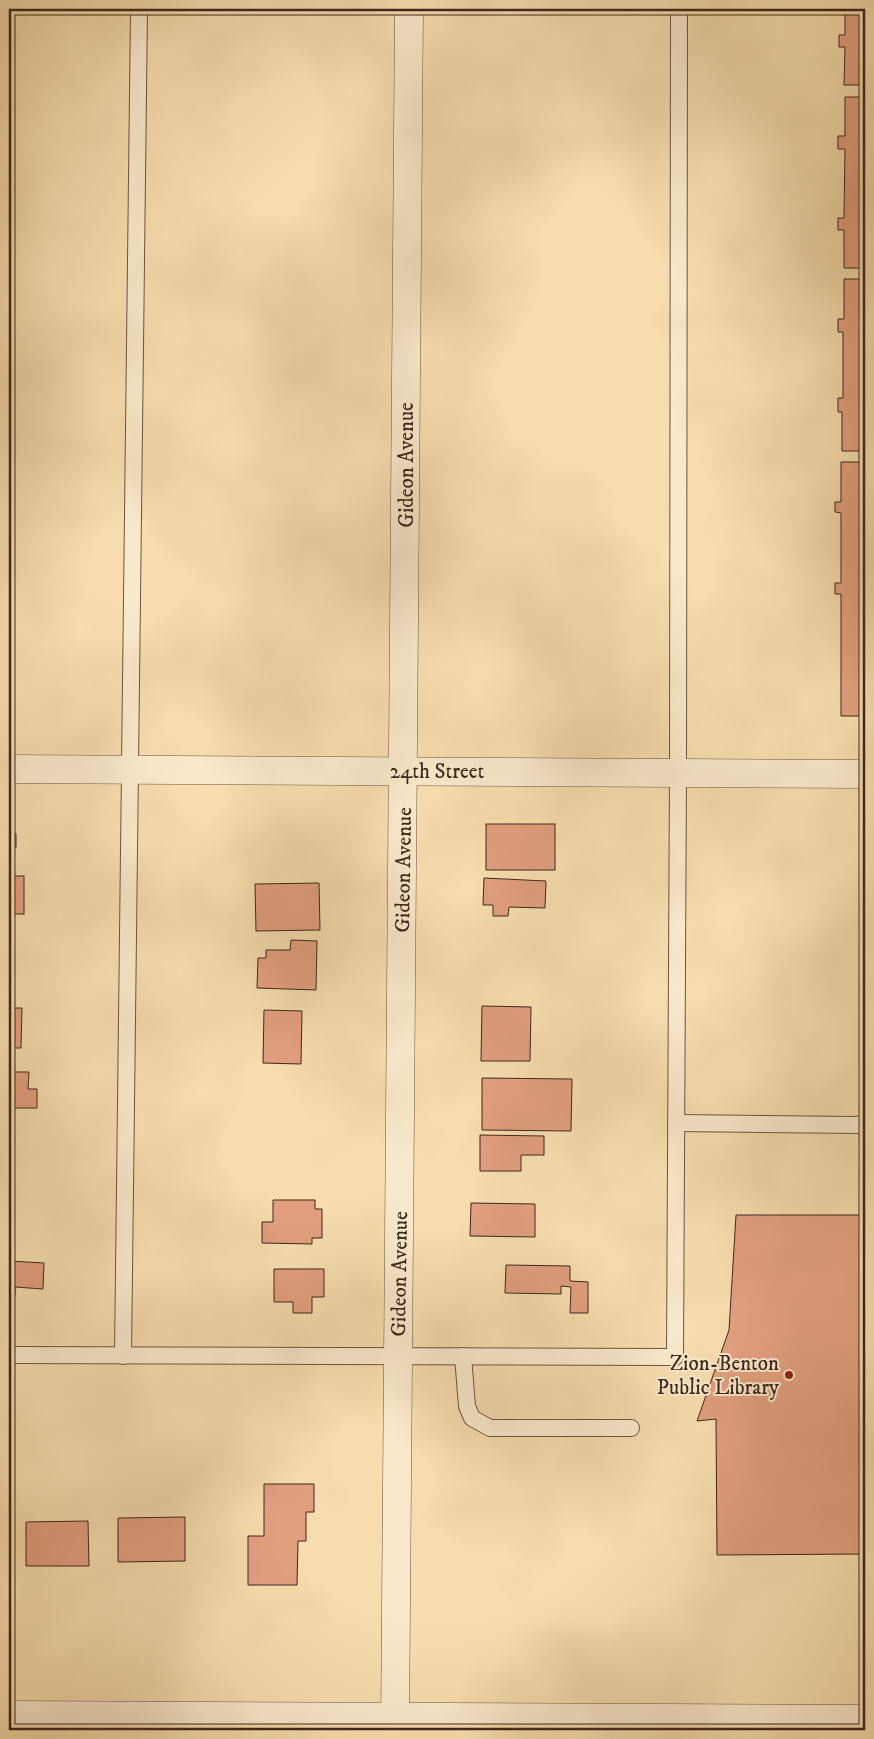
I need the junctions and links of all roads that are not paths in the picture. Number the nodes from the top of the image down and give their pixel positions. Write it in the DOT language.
graph roads {
  1 [pos="139,9"];
  2 [pos="409,9"];
  3 [pos="679,9"];
  4 [pos="9,769"];
  5 [pos="130,770"];
  6 [pos="404,771"];
  7 [pos="678,773"];
  8 [pos="865,774"];
  9 [pos="676,1123"];
  10 [pos="865,1124"];
  11 [pos="9,1355"];
  12 [pos="123,1356"];
  13 [pos="398,1356"];
  14 [pos="463,1356"];
  15 [pos="631,1428"];
  16 [pos="9,1715"];
  17 [pos="865,1719"];
  18 [pos="395,1723"];
  1 -- 5 [label="lane"];
  2 -- 6 [label="street, Gideon Avenue"];
  3 -- 7 [label="lane"];
  4 -- 5 [label="street, 24th Street"];
  5 -- 6 [label="street, 24th Street"];
  5 -- 12 [label="lane"];
  6 -- 7 [label="street, 24th Street"];
  6 -- 13 [label="street, Gideon Avenue"];
  7 -- 8 [label="street, 24th Street"];
  7 -- 9 [label="lane"];
  9 -- 10 [label="lane"];
  9 -- 14 [label="lane"];
  11 -- 12 [label="lane"];
  12 -- 13 [label="lane"];
  13 -- 14 [label="lane"];
  13 -- 18 [label="street, Gideon Avenue"];
  14 -- 15 [label="lane"];
  16 -- 18 [label="street"];
  17 -- 18 [label="street"];
}
